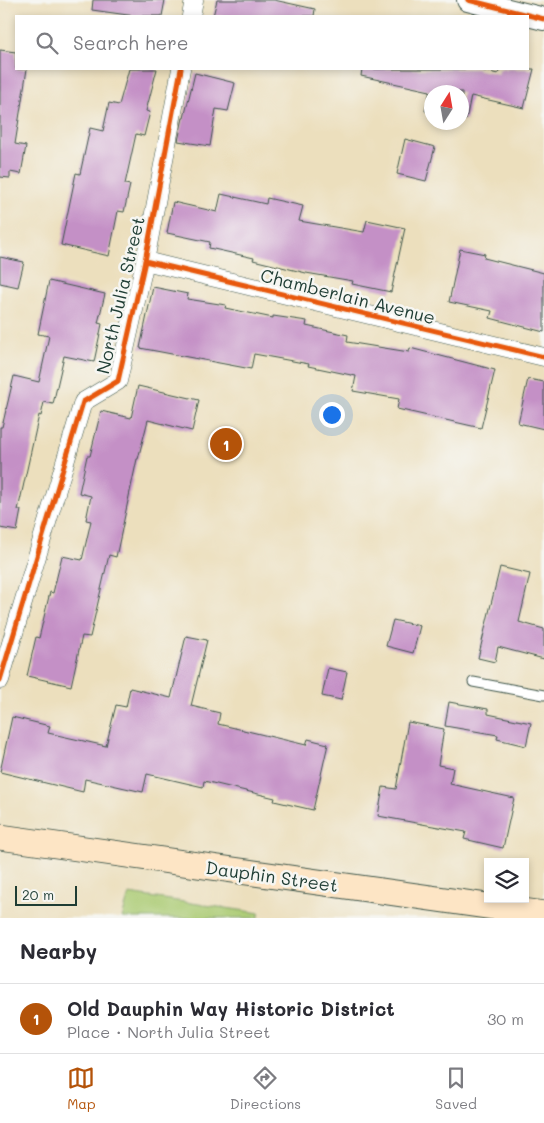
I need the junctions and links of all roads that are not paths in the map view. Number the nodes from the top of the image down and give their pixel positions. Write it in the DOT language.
graph roads {
  1 [pos="194,0"];
  2 [pos="468,0"];
  3 [pos="191,15"];
  4 [pos="544,18"];
  5 [pos="181,70"];
  6 [pos="145,261"];
  7 [pos="544,357"];
  8 [pos="0,680"];
  9 [pos="473,682"];
  10 [pos="544,695"];
  11 [pos="0,837"];
  12 [pos="544,914"];
  1 -- 3 [label="street"];
  2 -- 4 [label="street"];
  5 -- 6 [label="street, North Julia Street"];
  6 -- 7 [label="street, Chamberlain Avenue"];
  6 -- 8 [label="street, North Julia Street"];
  9 -- 10 [label="lane"];
  11 -- 12 [label="main road, Dauphin Street"];
}
